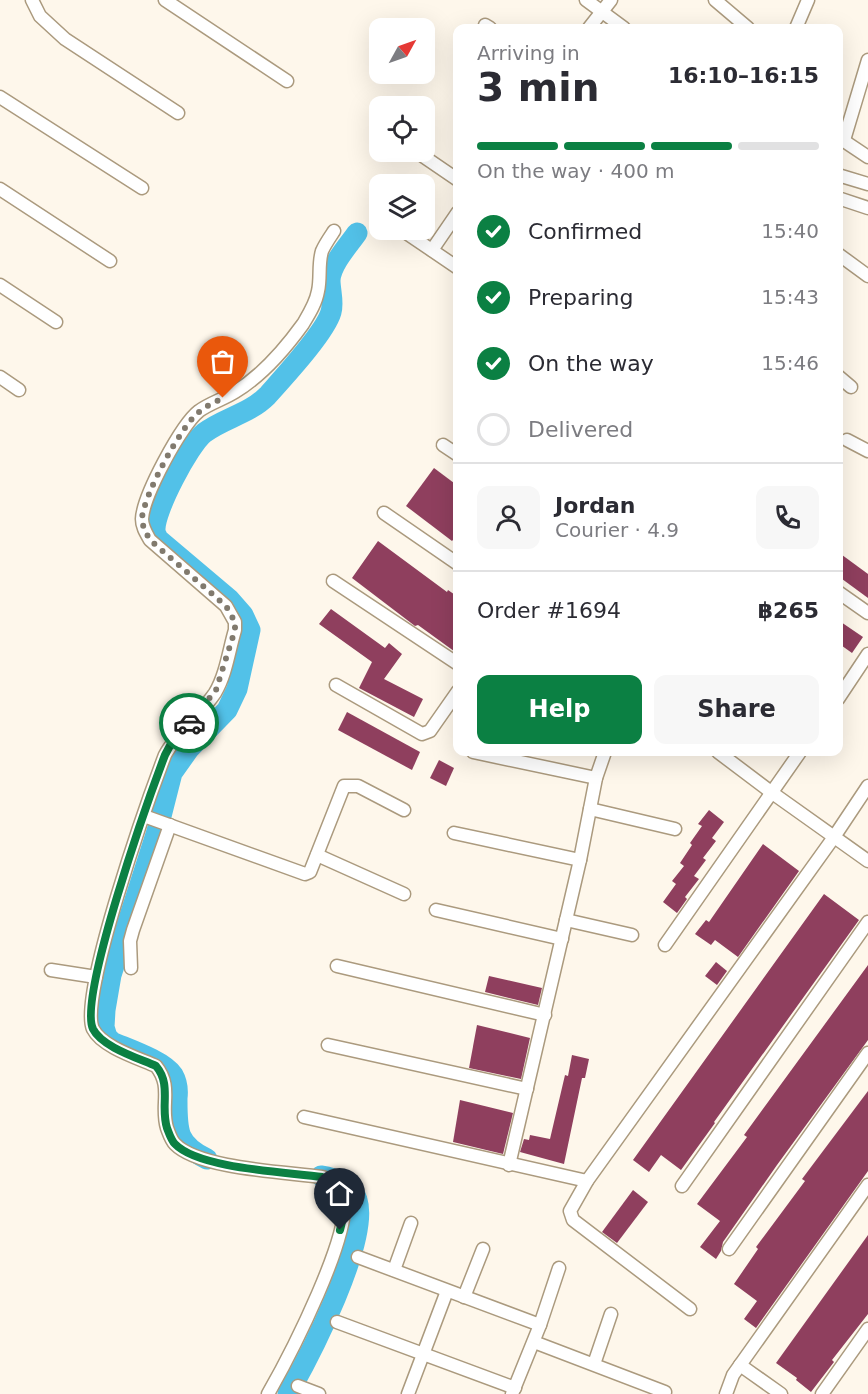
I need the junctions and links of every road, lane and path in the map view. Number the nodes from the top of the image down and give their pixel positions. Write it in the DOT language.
graph roads {
  1 [pos="32,0"];
  2 [pos="165,0"];
  3 [pos="586,0"];
  4 [pos="611,0"];
  5 [pos="715,0"];
  6 [pos="808,0"];
  7 [pos="602,12"];
  8 [pos="592,24"];
  9 [pos="618,24"];
  10 [pos="743,24"];
  11 [pos="798,24"];
  12 [pos="868,60"];
  13 [pos="287,81"];
  14 [pos="0,97"];
  15 [pos="178,113"];
  16 [pos="843,133"];
  17 [pos="843,140"];
  18 [pos="868,157"];
  19 [pos="432,162"];
  20 [pos="843,176"];
  21 [pos="453,177"];
  22 [pos="868,184"];
  23 [pos="142,188"];
  24 [pos="0,189"];
  25 [pos="843,200"];
  26 [pos="868,208"];
  27 [pos="453,219"];
  28 [pos="334,231"];
  29 [pos="417,240"];
  30 [pos="432,250"];
  31 [pos="843,258"];
  32 [pos="110,261"];
  33 [pos="453,265"];
  34 [pos="868,276"];
  35 [pos="0,285"];
  36 [pos="56,322"];
  37 [pos="0,377"];
  38 [pos="843,380"];
  39 [pos="851,387"];
  40 [pos="20,390"];
  41 [pos="848,440"];
  42 [pos="443,445"];
  43 [pos="868,451"];
  44 [pos="453,452"];
  45 [pos="384,513"];
  46 [pos="453,561"];
  47 [pos="333,581"];
  48 [pos="843,596"];
  49 [pos="868,613"];
  50 [pos="868,654"];
  51 [pos="453,661"];
  52 [pos="336,685"];
  53 [pos="843,692"];
  54 [pos="453,698"];
  55 [pos="492,756"];
  56 [pos="604,756"];
  57 [pos="723,756"];
  58 [pos="797,756"];
  59 [pos="596,778"];
  60 [pos="868,786"];
  61 [pos="771,792"];
  62 [pos="590,809"];
  63 [pos="404,810"];
  64 [pos="148,817"];
  65 [pos="169,825"];
  66 [pos="675,830"];
  67 [pos="454,833"];
  68 [pos="834,837"];
  69 [pos="316,855"];
  70 [pos="580,860"];
  71 [pos="868,861"];
  72 [pos="404,894"];
  73 [pos="436,910"];
  74 [pos="566,920"];
  75 [pos="868,922"];
  76 [pos="632,934"];
  77 [pos="562,939"];
  78 [pos="665,945"];
  79 [pos="337,966"];
  80 [pos="132,968"];
  81 [pos="51,970"];
  82 [pos="96,977"];
  83 [pos="545,1015"];
  84 [pos="328,1045"];
  85 [pos="868,1053"];
  86 [pos="527,1089"];
  87 [pos="304,1117"];
  88 [pos="509,1165"];
  89 [pos="587,1181"];
  90 [pos="868,1185"];
  91 [pos="682,1186"];
  92 [pos="411,1223"];
  93 [pos="729,1249"];
  94 [pos="483,1250"];
  95 [pos="358,1257"];
  96 [pos="559,1268"];
  97 [pos="394,1270"];
  98 [pos="447,1291"];
  99 [pos="464,1297"];
  100 [pos="690,1309"];
  101 [pos="611,1314"];
  102 [pos="337,1322"];
  103 [pos="540,1325"];
  104 [pos="868,1329"];
  105 [pos="534,1342"];
  106 [pos="423,1354"];
  107 [pos="594,1364"];
  108 [pos="740,1365"];
  109 [pos="298,1386"];
  110 [pos="514,1391"];
  111 [pos="665,1392"];
  112 [pos="268,1394"];
  113 [pos="319,1394"];
  114 [pos="408,1394"];
  115 [pos="726,1394"];
  116 [pos="781,1394"];
  117 [pos="822,1394"];
  1 -- 15 [label="street"];
  2 -- 13 [label="street"];
  3 -- 7 [label="street"];
  4 -- 7 [label="street"];
  5 -- 10 [label="street"];
  6 -- 11 [label="street"];
  7 -- 8 [label="street"];
  7 -- 9 [label="street"];
  12 -- 16 [label="street"];
  14 -- 23 [label="street"];
  17 -- 18 [label="street"];
  19 -- 21 [label="street"];
  20 -- 22 [label="street"];
  24 -- 32 [label="street"];
  25 -- 26 [label="street"];
  27 -- 30 [label="street"];
  28 -- 64 [label="street"];
  29 -- 30 [label="street"];
  30 -- 33 [label="street"];
  31 -- 34 [label="street"];
  35 -- 36 [label="street"];
  37 -- 40 [label="street"];
  38 -- 39 [label="street"];
  41 -- 43 [label="street"];
  42 -- 44 [label="street"];
  45 -- 46 [label="street"];
  47 -- 51 [label="street"];
  48 -- 49 [label="street"];
  50 -- 53 [label="street"];
  52 -- 54 [label="street"];
  55 -- 59 [label="street"];
  56 -- 59 [label="street"];
  57 -- 61 [label="street"];
  58 -- 61 [label="street"];
  59 -- 62 [label="street"];
  60 -- 68 [label="street"];
  61 -- 68 [label="street"];
  61 -- 78 [label="street"];
  62 -- 66 [label="street"];
  62 -- 70 [label="street"];
  63 -- 69 [label="street"];
  64 -- 65 [label="street"];
  64 -- 82 [label="street"];
  65 -- 69 [label="street"];
  65 -- 80 [label="street"];
  67 -- 70 [label="street"];
  68 -- 71 [label="street"];
  68 -- 89 [label="street"];
  69 -- 72 [label="street"];
  70 -- 74 [label="street"];
  73 -- 77 [label="street"];
  74 -- 76 [label="street"];
  74 -- 77 [label="street"];
  75 -- 91 [label="street"];
  77 -- 83 [label="street"];
  79 -- 83 [label="street"];
  81 -- 82 [label="street"];
  82 -- 112 [label="street"];
  83 -- 86 [label="street"];
  84 -- 86 [label="street"];
  85 -- 93 [label="street"];
  86 -- 88 [label="street"];
  87 -- 88 [label="street"];
  88 -- 89 [label="street"];
  89 -- 100 [label="street"];
  90 -- 108 [label="street"];
  92 -- 97 [label="street"];
  94 -- 99 [label="street"];
  95 -- 97 [label="street"];
  96 -- 103 [label="street"];
  97 -- 98 [label="street"];
  98 -- 99 [label="street"];
  98 -- 106 [label="street"];
  99 -- 103 [label="street"];
  101 -- 107 [label="street"];
  102 -- 106 [label="street"];
  103 -- 105 [label="street"];
  104 -- 117 [label="street"];
  105 -- 107 [label="street"];
  105 -- 110 [label="street"];
  106 -- 110 [label="street"];
  106 -- 114 [label="street"];
  107 -- 111 [label="street"];
  108 -- 115 [label="street"];
  108 -- 116 [label="street"];
  109 -- 113 [label="street"];
}
